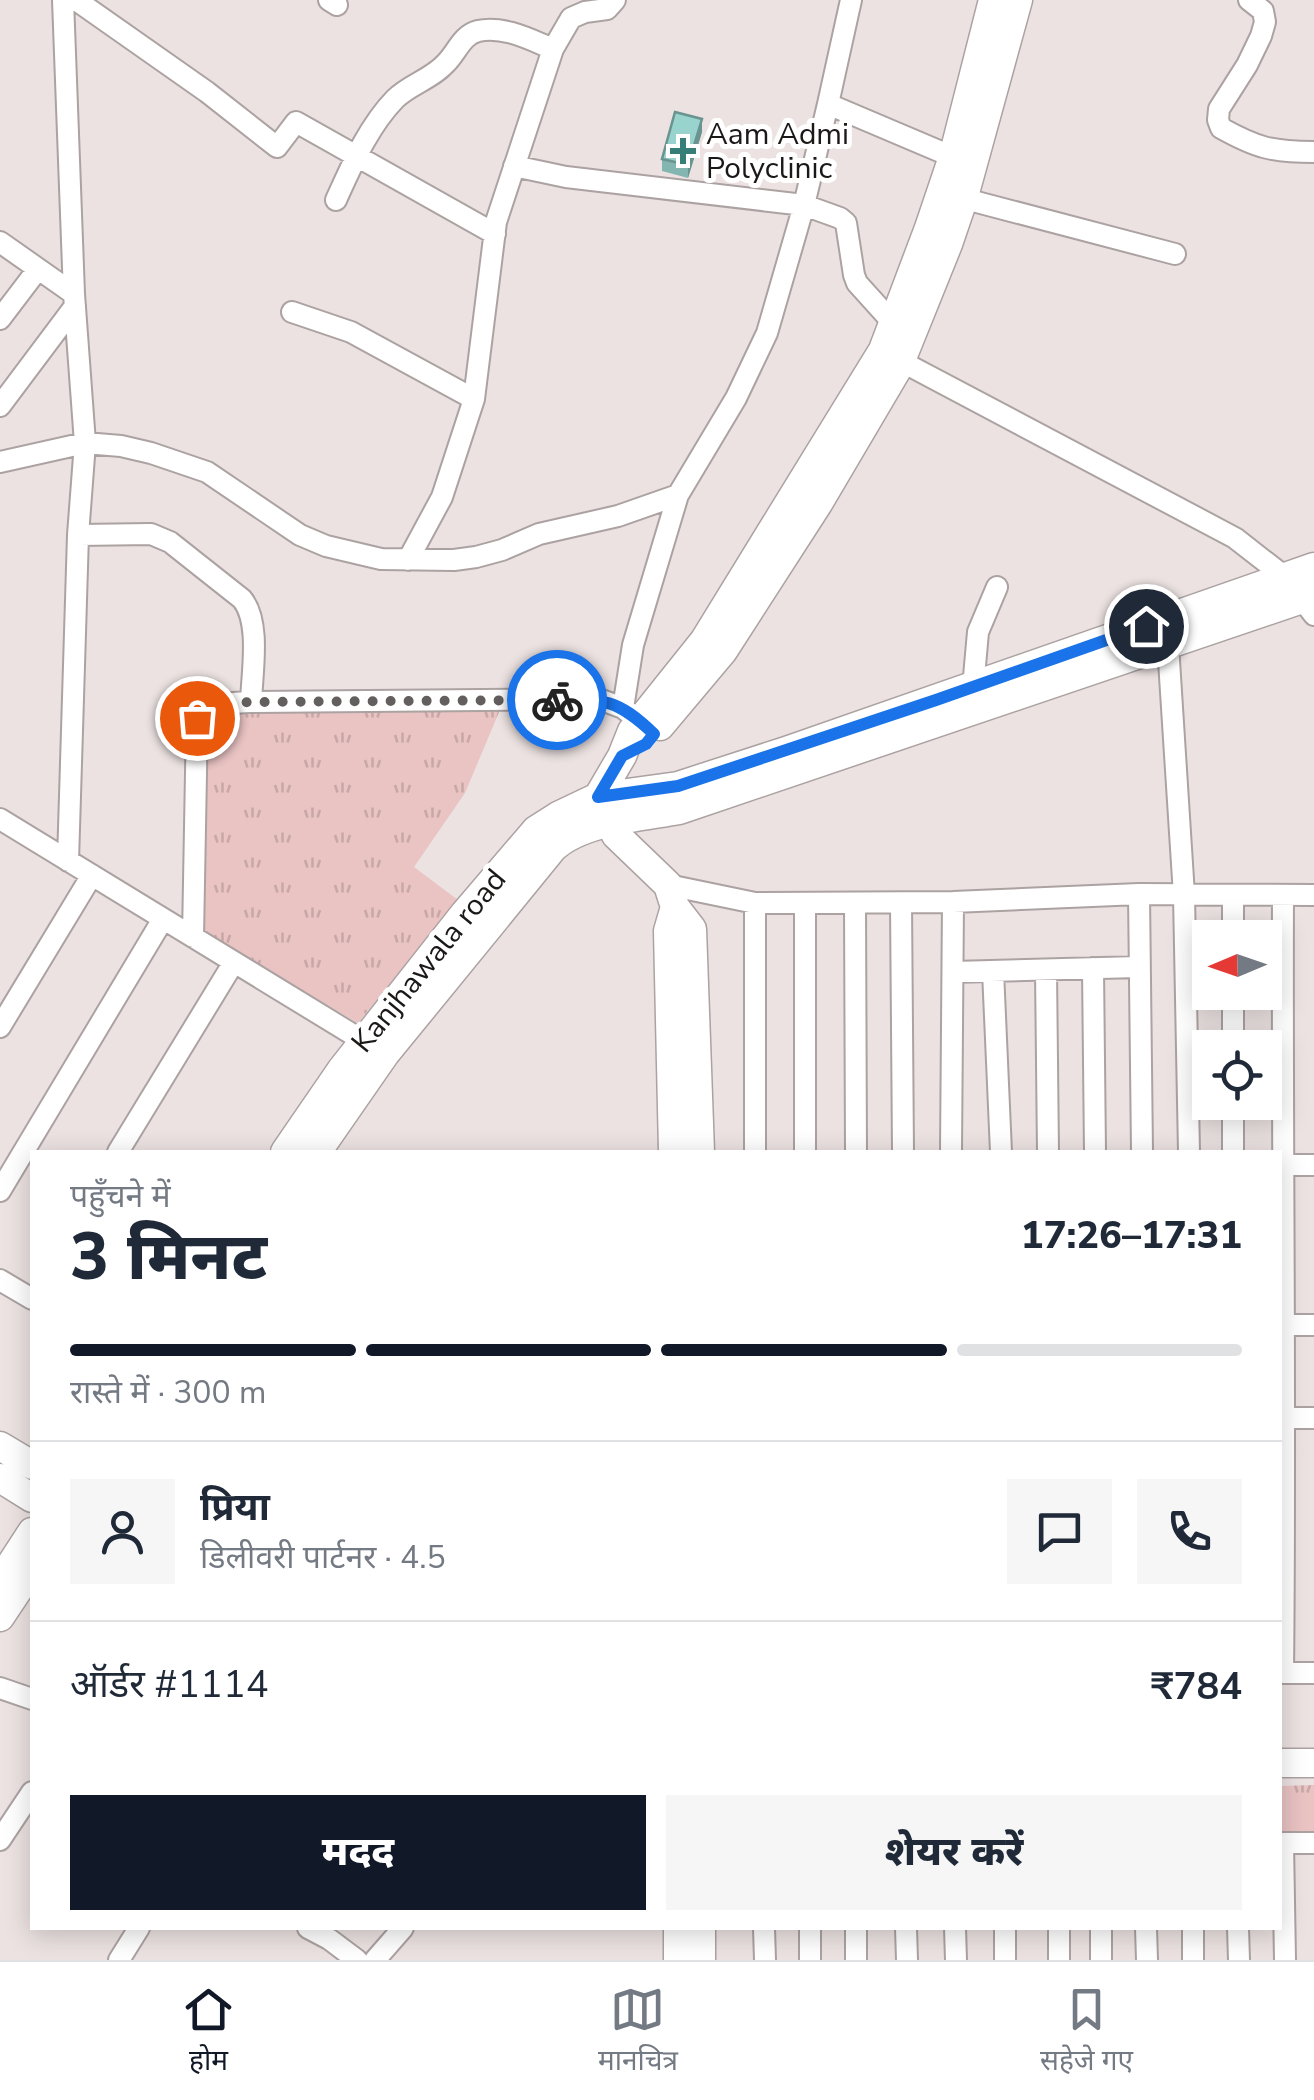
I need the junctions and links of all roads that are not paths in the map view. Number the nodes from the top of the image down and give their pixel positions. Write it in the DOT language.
graph roads {
  1 [pos="63,0"];
  2 [pos="76,0"];
  3 [pos="614,0"];
  4 [pos="852,0"];
  5 [pos="992,0"];
  6 [pos="1018,0"];
  7 [pos="1249,0"];
  8 [pos="553,49"];
  9 [pos="828,104"];
  10 [pos="1314,152"];
  11 [pos="356,156"];
  12 [pos="953,157"];
  13 [pos="514,166"];
  14 [pos="952,196"];
  15 [pos="336,200"];
  16 [pos="804,205"];
  17 [pos="940,232"];
  18 [pos="494,234"];
  19 [pos="0,242"];
  20 [pos="1174,254"];
  21 [pos="38,269"];
  22 [pos="74,300"];
  23 [pos="292,312"];
  24 [pos="0,318"];
  25 [pos="893,345"];
  26 [pos="474,399"];
  27 [pos="0,406"];
  28 [pos="85,444"];
  29 [pos="0,462"];
  30 [pos="678,496"];
  31 [pos="78,535"];
  32 [pos="408,560"];
  33 [pos="1314,567"];
  34 [pos="1285,576"];
  35 [pos="997,586"];
  36 [pos="1310,603"];
  37 [pos="1168,645"];
  38 [pos="973,688"];
  39 [pos="251,702"];
  40 [pos="639,721"];
  41 [pos="598,797"];
  42 [pos="0,819"];
  43 [pos="609,824"];
  44 [pos="68,861"];
  45 [pos="92,875"];
  46 [pos="1139,894"];
  47 [pos="1184,894"];
  48 [pos="1283,894"];
  49 [pos="1233,895"];
  50 [pos="1314,895"];
  51 [pos="671,896"];
  52 [pos="953,902"];
  53 [pos="756,903"];
  54 [pos="804,903"];
  55 [pos="855,903"];
  56 [pos="901,903"];
  57 [pos="164,919"];
  58 [pos="1233,920"];
  59 [pos="193,937"];
  60 [pos="234,962"];
  61 [pos="1138,967"];
  62 [pos="1093,968"];
  63 [pos="1046,970"];
  64 [pos="994,971"];
  65 [pos="953,972"];
  66 [pos="0,1028"];
  67 [pos="365,1042"];
  68 [pos="1233,1120"];
  69 [pos="119,1150"];
  70 [pos="287,1150"];
  71 [pos="318,1150"];
  72 [pos="673,1150"];
  73 [pos="700,1150"];
  74 [pos="754,1150"];
  75 [pos="805,1150"];
  76 [pos="856,1150"];
  77 [pos="902,1150"];
  78 [pos="951,1150"];
  79 [pos="1001,1150"];
  80 [pos="1048,1150"];
  81 [pos="1095,1150"];
  82 [pos="1142,1150"];
  83 [pos="1189,1150"];
  84 [pos="1233,1150"];
  85 [pos="1281,1150"];
  86 [pos="1282,1165"];
  87 [pos="1314,1165"];
  88 [pos="0,1192"];
  89 [pos="0,1280"];
  90 [pos="1282,1292"];
  91 [pos="30,1296"];
  92 [pos="1283,1325"];
  93 [pos="1314,1325"];
  94 [pos="1283,1418"];
  95 [pos="1314,1418"];
  96 [pos="0,1446"];
  97 [pos="30,1464"];
  98 [pos="0,1478"];
  99 [pos="30,1497"];
  100 [pos="30,1535"];
  101 [pos="30,1572"];
  102 [pos="0,1580"];
  103 [pos="0,1618"];
  104 [pos="1314,1672"];
  105 [pos="1282,1673"];
  106 [pos="0,1688"];
  107 [pos="30,1697"];
  108 [pos="1282,1763"];
  109 [pos="1314,1763"];
  110 [pos="30,1796"];
  111 [pos="0,1840"];
  112 [pos="1314,1842"];
  113 [pos="1282,1843"];
  114 [pos="139,1930"];
  115 [pos="312,1930"];
  116 [pos="401,1930"];
  117 [pos="678,1930"];
  118 [pos="701,1930"];
  119 [pos="764,1930"];
  120 [pos="810,1930"];
  121 [pos="856,1930"];
  122 [pos="906,1930"];
  123 [pos="955,1930"];
  124 [pos="1005,1930"];
  125 [pos="1059,1930"];
  126 [pos="1100,1930"];
  127 [pos="1146,1930"];
  128 [pos="1193,1930"];
  129 [pos="1238,1930"];
  130 [pos="119,1960"];
  131 [pos="357,1960"];
  132 [pos="375,1960"];
  133 [pos="678,1960"];
  134 [pos="701,1960"];
  135 [pos="764,1960"];
  136 [pos="810,1960"];
  137 [pos="856,1960"];
  138 [pos="907,1960"];
  139 [pos="956,1960"];
  140 [pos="1005,1960"];
  141 [pos="1060,1960"];
  142 [pos="1101,1960"];
  143 [pos="1147,1960"];
  144 [pos="1194,1960"];
  145 [pos="1239,1960"];
  146 [pos="1285,1960"];
  1 -- 22 [label="street"];
  2 -- 11 [label="street"];
  3 -- 8 [label="street"];
  4 -- 9 [label="street"];
  5 -- 12 [label="main road"];
  6 -- 14 [label="main road"];
  7 -- 10 [label="street"];
  8 -- 11 [label="street"];
  8 -- 13 [label="street"];
  9 -- 12 [label="street"];
  9 -- 16 [label="street"];
  11 -- 15 [label="street"];
  11 -- 18 [label="street"];
  12 -- 14 [label="main road"];
  13 -- 16 [label="street"];
  13 -- 18 [label="street"];
  14 -- 17 [label="main road"];
  14 -- 20 [label="street"];
  16 -- 25 [label="street"];
  16 -- 30 [label="street"];
  17 -- 25 [label="main road"];
  17 -- 25 [label="main road"];
  18 -- 26 [label="street"];
  19 -- 21 [label="street"];
  21 -- 22 [label="street"];
  21 -- 24 [label="street"];
  22 -- 27 [label="street"];
  22 -- 28 [label="street"];
  23 -- 26 [label="street"];
  25 -- 34 [label="street"];
  25 -- 40 [label="main road"];
  26 -- 32 [label="street"];
  28 -- 29 [label="street"];
  28 -- 31 [label="street"];
  28 -- 32 [label="street"];
  30 -- 32 [label="street"];
  30 -- 40 [label="street"];
  31 -- 39 [label="street"];
  31 -- 44 [label="street"];
  33 -- 34 [label="main road, Kanjhawala road"];
  34 -- 36 [label="street"];
  34 -- 38 [label="main road, Kanjhawala road"];
  35 -- 38 [label="street"];
  36 -- 37 [label="main road, Kanjhawala road"];
  37 -- 43 [label="main road, Kanjhawala road"];
  37 -- 47 [label="street"];
  38 -- 41 [label="main road, Kanjhawala road"];
  39 -- 40 [label="street"];
  39 -- 59 [label="street"];
  40 -- 41 [label="main road"];
  41 -- 43 [label="main road"];
  41 -- 67 [label="main road, Kanjhawala road"];
  42 -- 44 [label="street"];
  43 -- 51 [label="main road"];
  43 -- 71 [label="main road, Kanjhawala road"];
  44 -- 45 [label="street"];
  45 -- 57 [label="street"];
  45 -- 66 [label="street"];
  46 -- 47 [label="street"];
  46 -- 52 [label="street"];
  46 -- 61 [label="street"];
  47 -- 49 [label="street"];
  47 -- 83 [label="street"];
  48 -- 49 [label="street"];
  48 -- 50 [label="street"];
  48 -- 85 [label="street"];
  49 -- 58 [label="street"];
  51 -- 53 [label="street"];
  51 -- 72 [label="main road"];
  51 -- 73 [label="main road"];
  52 -- 56 [label="street"];
  52 -- 65 [label="street"];
  53 -- 54 [label="street"];
  53 -- 74 [label="street"];
  54 -- 55 [label="street"];
  54 -- 75 [label="street"];
  55 -- 56 [label="street"];
  55 -- 76 [label="street"];
  56 -- 77 [label="street"];
  57 -- 59 [label="street"];
  57 -- 88 [label="street"];
  59 -- 60 [label="street"];
  60 -- 67 [label="street"];
  60 -- 69 [label="street"];
  61 -- 62 [label="street"];
  61 -- 82 [label="street"];
  62 -- 63 [label="street"];
  62 -- 81 [label="street"];
  63 -- 64 [label="street"];
  63 -- 80 [label="street"];
  64 -- 65 [label="street"];
  64 -- 79 [label="street"];
  65 -- 78 [label="street"];
  67 -- 70 [label="main road, Kanjhawala road"];
  68 -- 84 [label="street"];
  86 -- 87 [label="street"];
  89 -- 91 [label="street"];
  90 -- 92 [label="street"];
  92 -- 93 [label="street"];
  92 -- 94 [label="street"];
  94 -- 95 [label="street"];
  94 -- 105 [label="street"];
  96 -- 97 [label="main road"];
  98 -- 99 [label="main road"];
  100 -- 102 [label="main road"];
  101 -- 103 [label="main road"];
  104 -- 105 [label="street"];
  106 -- 107 [label="street"];
  108 -- 109 [label="main road"];
  110 -- 111 [label="street"];
  112 -- 113 [label="street"];
  113 -- 146 [label="street"];
  114 -- 130 [label="street"];
  115 -- 131 [label="street"];
  116 -- 132 [label="street"];
  117 -- 133 [label="main road"];
  118 -- 134 [label="main road"];
  119 -- 135 [label="street"];
  120 -- 136 [label="street"];
  121 -- 137 [label="street"];
  122 -- 138 [label="street"];
  123 -- 139 [label="street"];
  124 -- 140 [label="street"];
  125 -- 141 [label="street"];
  126 -- 142 [label="street"];
  127 -- 143 [label="street"];
  128 -- 144 [label="street"];
  129 -- 145 [label="street"];
}
